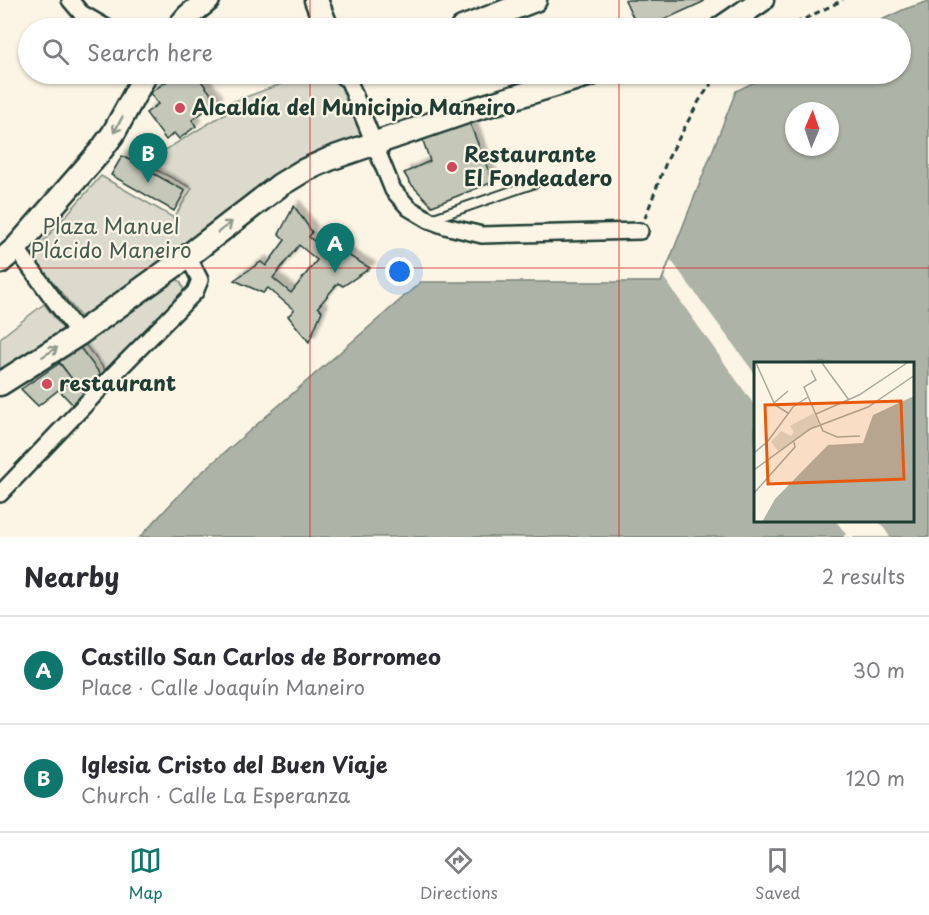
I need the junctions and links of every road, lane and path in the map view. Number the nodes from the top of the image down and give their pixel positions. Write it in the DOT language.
graph roads {
  1 [pos="70,0"];
  2 [pos="208,0"];
  3 [pos="316,0"];
  4 [pos="535,0"];
  5 [pos="762,0"];
  6 [pos="843,0"];
  7 [pos="89,18"];
  8 [pos="186,18"];
  9 [pos="323,18"];
  10 [pos="488,18"];
  11 [pos="736,18"];
  12 [pos="806,18"];
  13 [pos="140,84"];
  14 [pos="350,84"];
  15 [pos="558,84"];
  16 [pos="711,84"];
  17 [pos="375,144"];
  18 [pos="535,183"];
  19 [pos="429,220"];
  20 [pos="640,231"];
  21 [pos="8,255"];
  22 [pos="188,256"];
  23 [pos="79,334"];
  24 [pos="0,384"];
  25 [pos="0,494"];
  1 -- 7 [label="street"];
  2 -- 8 [label="street"];
  3 -- 9 [label="street"];
  4 -- 10 [label="street"];
  5 -- 11 [label="street"];
  6 -- 12 [label="path"];
  13 -- 21 [label="street, one-way"];
  14 -- 17 [label="street"];
  15 -- 17 [label="street"];
  16 -- 20 [label="path"];
  17 -- 19 [label="street"];
  22 -- 17 [label="street, one-way"];
  18 -- 19 [label="lane"];
  19 -- 20 [label="street"];
  21 -- 23 [label="street"];
  22 -- 23 [label="street"];
  22 -- 25 [label="street"];
  24 -- 23 [label="street, one-way"];
}
